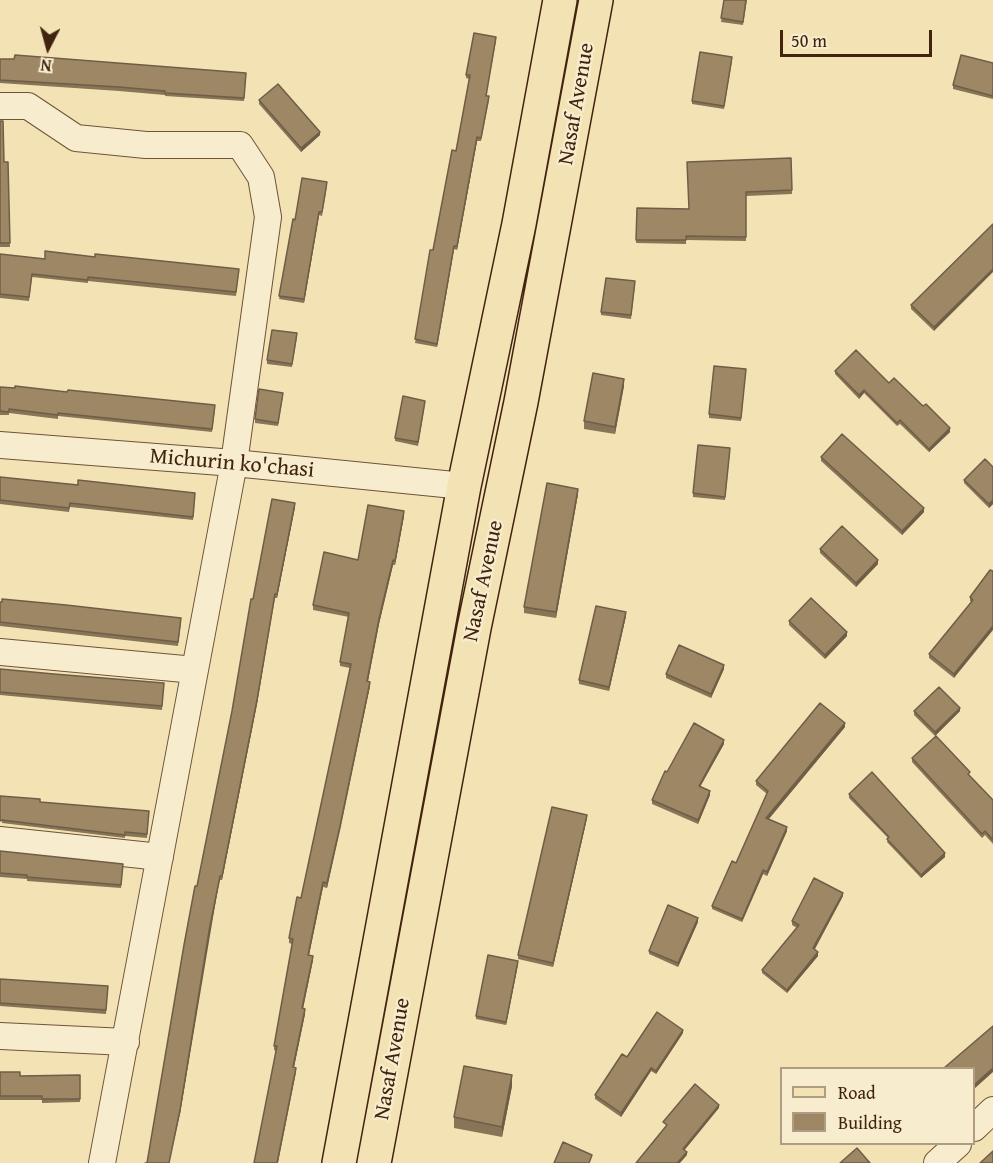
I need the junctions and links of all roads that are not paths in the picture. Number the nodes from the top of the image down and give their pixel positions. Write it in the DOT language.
graph roads {
  1 [pos="560,0"];
  2 [pos="596,0"];
  3 [pos="0,106"];
  4 [pos="0,445"];
  5 [pos="234,463"];
  6 [pos="464,486"];
  7 [pos="0,652"];
  8 [pos="195,670"];
  9 [pos="0,840"];
  10 [pos="160,857"];
  11 [pos="0,1036"];
  12 [pos="126,1042"];
  13 [pos="993,1110"];
  14 [pos="975,1127"];
  15 [pos="956,1145"];
  16 [pos="102,1163"];
  17 [pos="339,1163"];
  18 [pos="374,1163"];
  19 [pos="937,1163"];
  1 -- 6 [label="main road, Nasaf Avenue"];
  2 -- 18 [label="main road, Nasaf Avenue"];
  3 -- 5 [label="street"];
  4 -- 5 [label="street, Michurin ko'chasi"];
  5 -- 6 [label="street, Michurin ko'chasi"];
  5 -- 8 [label="street"];
  6 -- 17 [label="main road, Nasaf Avenue"];
  7 -- 8 [label="street"];
  8 -- 10 [label="street"];
  9 -- 10 [label="street"];
  10 -- 12 [label="street"];
  11 -- 12 [label="street"];
  12 -- 16 [label="street"];
  13 -- 14 [label="street"];
  15 -- 19 [label="street"];
}
